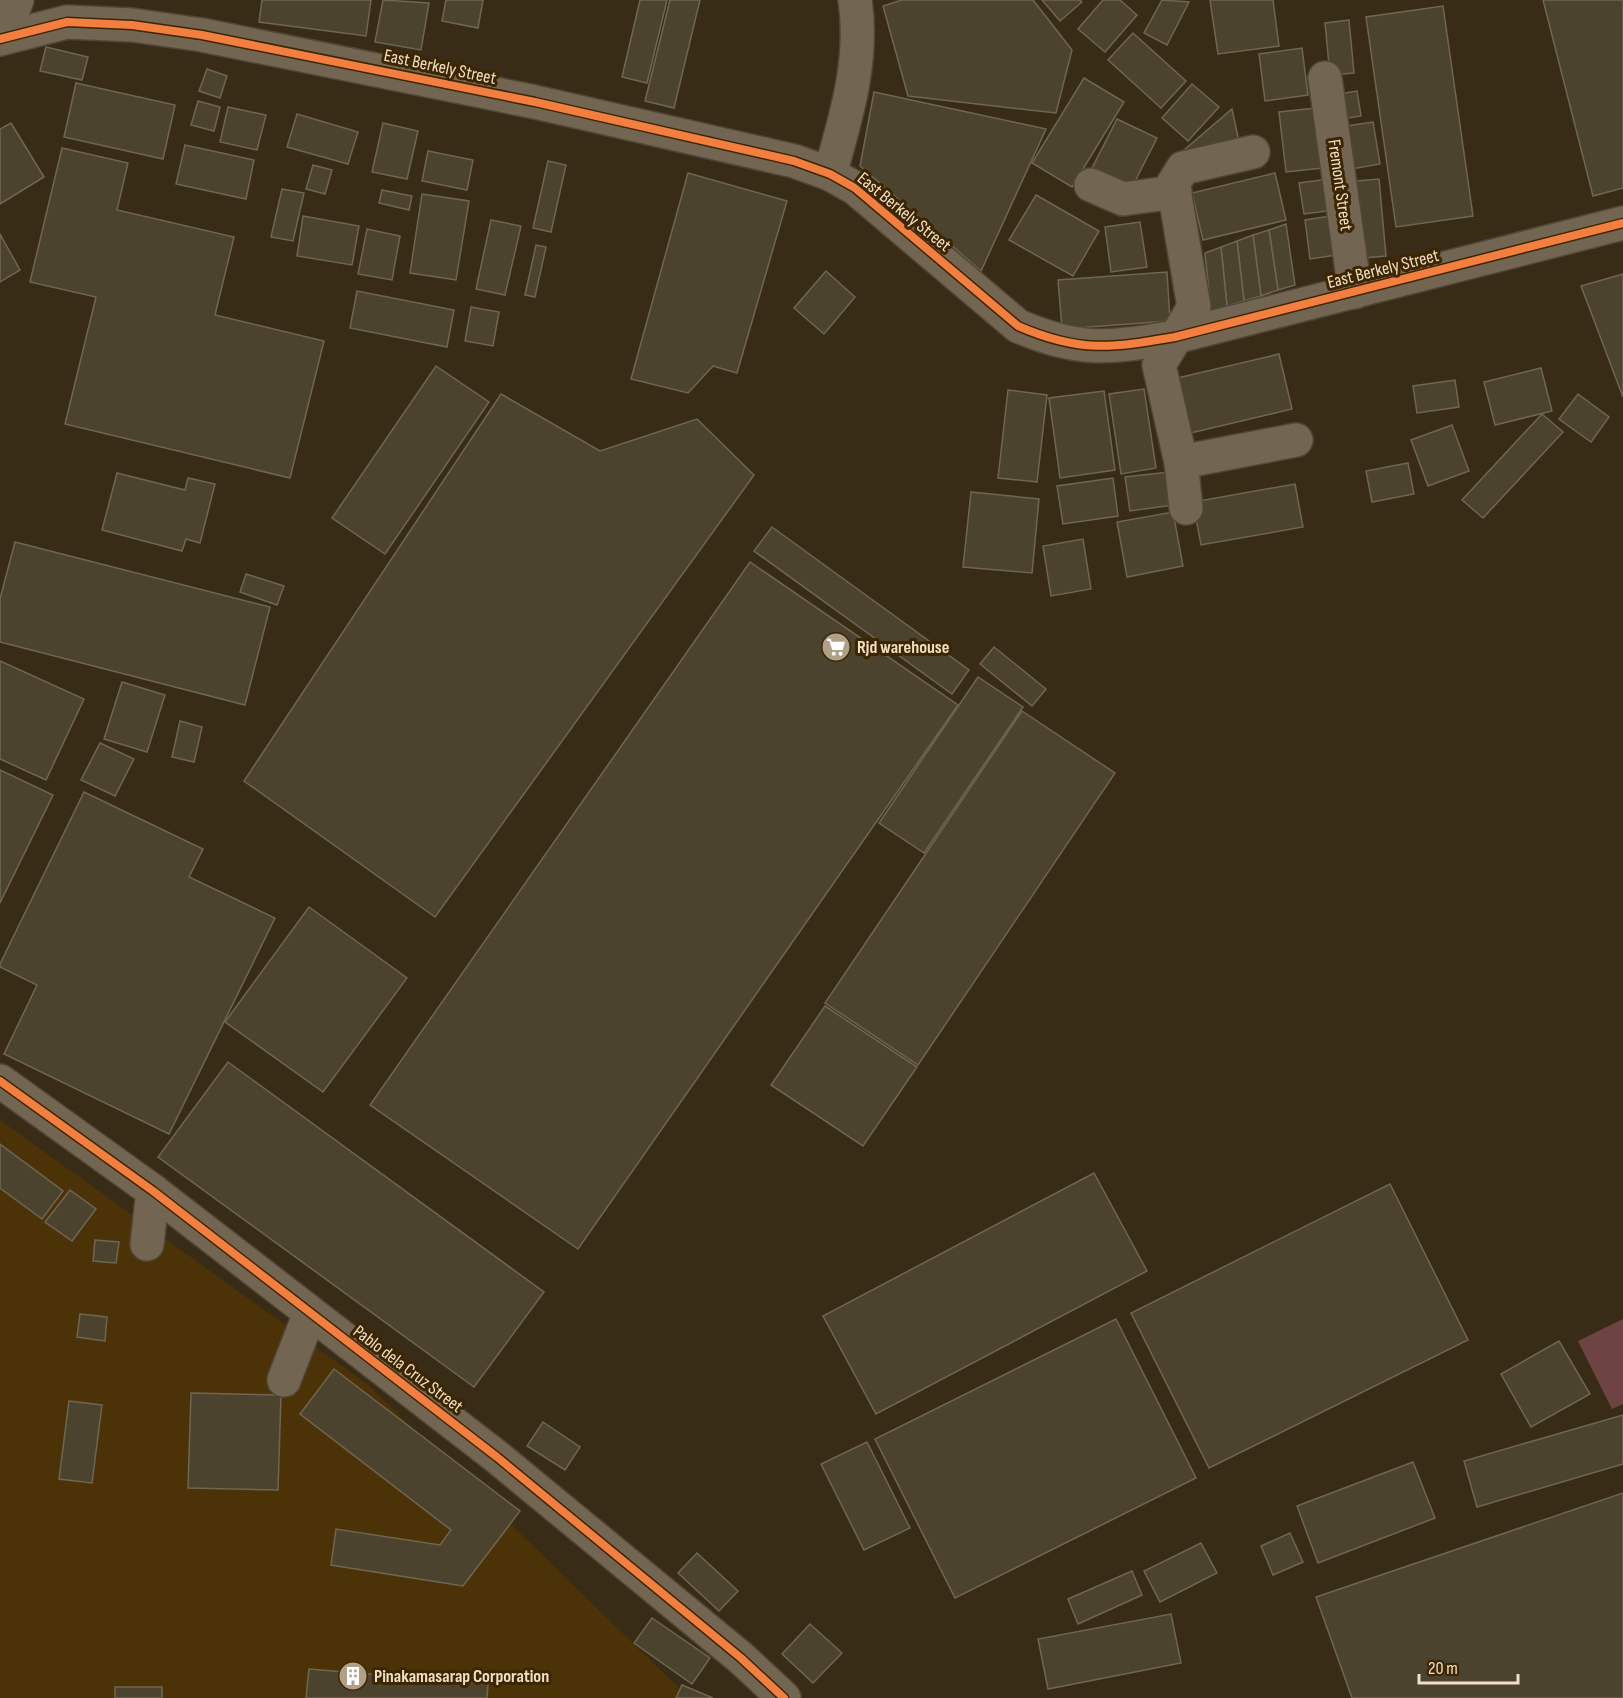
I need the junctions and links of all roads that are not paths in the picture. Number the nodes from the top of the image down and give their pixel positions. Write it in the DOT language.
graph roads {
  1 [pos="17,0"];
  2 [pos="855,0"];
  3 [pos="1,38"];
  4 [pos="1325,78"];
  5 [pos="1253,152"];
  6 [pos="830,174"];
  7 [pos="1091,185"];
  8 [pos="1175,192"];
  9 [pos="1623,223"];
  10 [pos="1356,292"];
  11 [pos="1175,337"];
  12 [pos="1296,440"];
  13 [pos="1182,462"];
  14 [pos="1186,508"];
  15 [pos="0,1081"];
  16 [pos="153,1191"];
  17 [pos="147,1244"];
  18 [pos="310,1313"];
  19 [pos="284,1380"];
  20 [pos="784,1698"];
  1 -- 3 [label="street"];
  2 -- 6 [label="street"];
  3 -- 6 [label="street, East Berkely Street"];
  4 -- 10 [label="street, Fremont Street"];
  5 -- 8 [label="street"];
  6 -- 11 [label="street, East Berkely Street"];
  7 -- 8 [label="street"];
  8 -- 11 [label="street"];
  9 -- 10 [label="street, East Berkely Street"];
  10 -- 11 [label="street, East Berkely Street"];
  11 -- 13 [label="street"];
  12 -- 13 [label="street"];
  13 -- 14 [label="street"];
  15 -- 16 [label="street, Pablo dela Cruz Street"];
  16 -- 17 [label="street"];
  16 -- 18 [label="street, Pablo dela Cruz Street"];
  18 -- 19 [label="street"];
  18 -- 20 [label="street, Pablo dela Cruz Street"];
}
